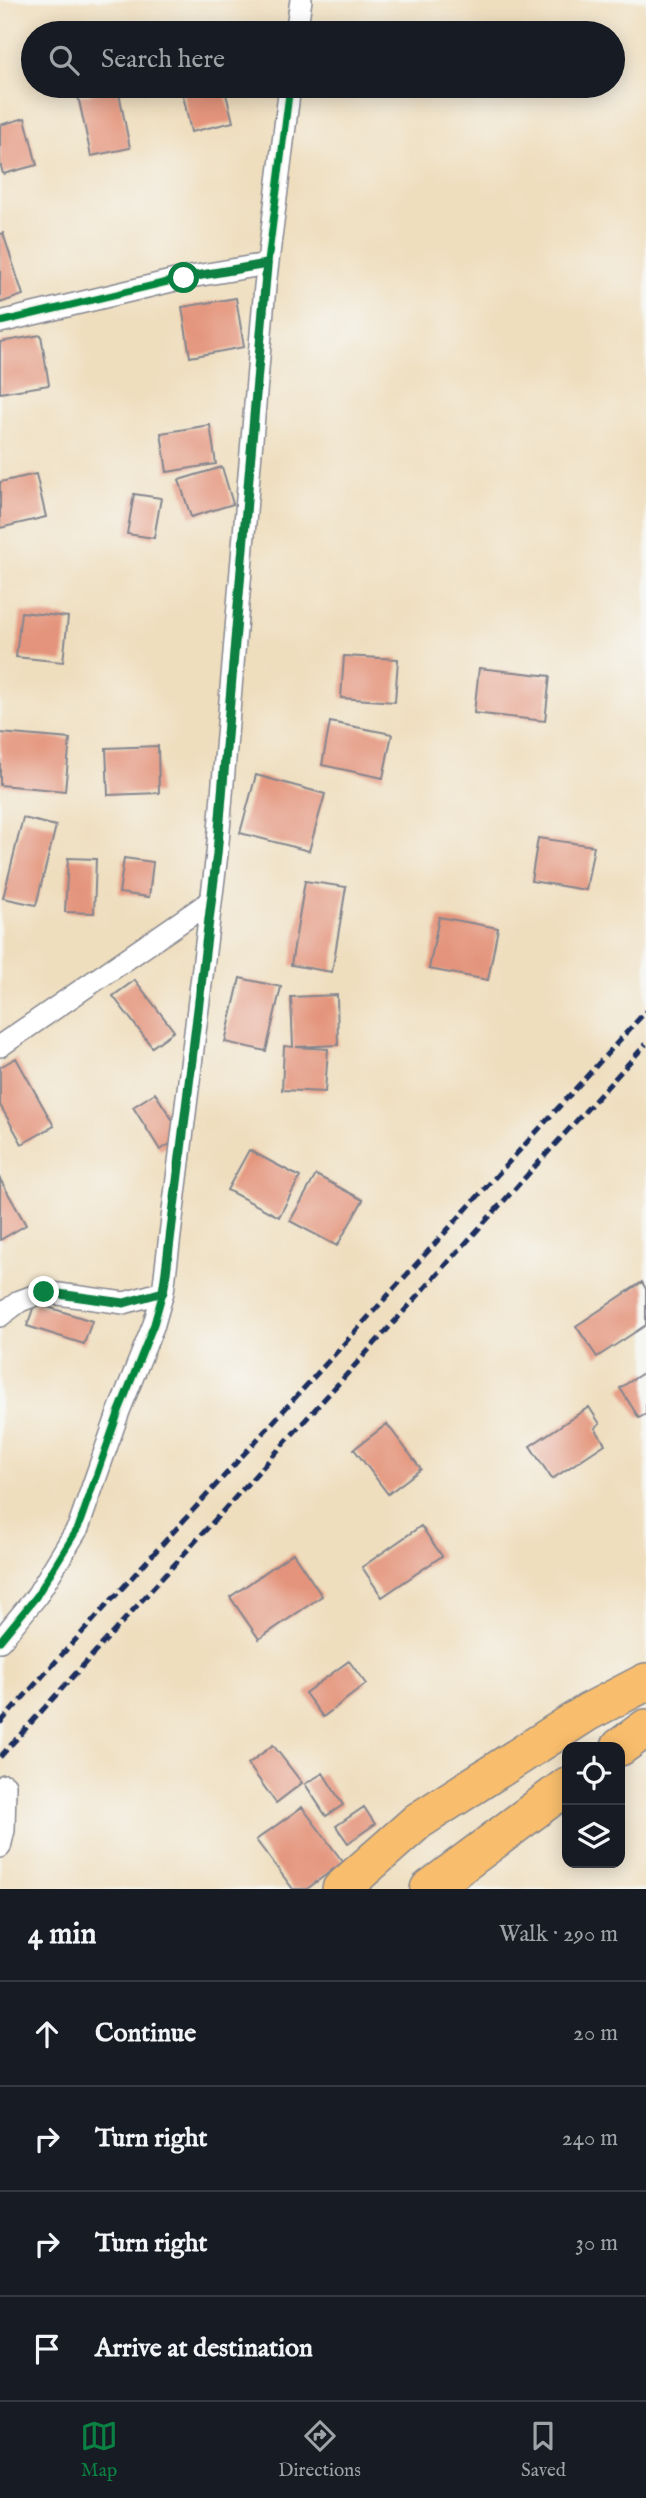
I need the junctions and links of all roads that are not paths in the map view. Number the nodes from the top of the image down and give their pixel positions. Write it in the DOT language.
graph roads {
  1 [pos="301,0"];
  2 [pos="298,21"];
  3 [pos="288,98"];
  4 [pos="267,264"];
  5 [pos="0,322"];
  6 [pos="211,901"];
  7 [pos="0,1046"];
  8 [pos="163,1292"];
  9 [pos="0,1317"];
  10 [pos="0,1641"];
  11 [pos="646,1682"];
  12 [pos="646,1728"];
  13 [pos="625,1743"];
  14 [pos="5,1785"];
  15 [pos="562,1790"];
  16 [pos="0,1847"];
  17 [pos="341,1889"];
  18 [pos="429,1889"];
  1 -- 2 [label="street"];
  3 -- 4 [label="street"];
  4 -- 5 [label="street"];
  4 -- 6 [label="street"];
  6 -- 7 [label="street"];
  6 -- 8 [label="street"];
  8 -- 9 [label="street"];
  8 -- 10 [label="street"];
  11 -- 17 [label="highway"];
  12 -- 13 [label="highway"];
  14 -- 16 [label="street"];
  15 -- 18 [label="highway"];
}
